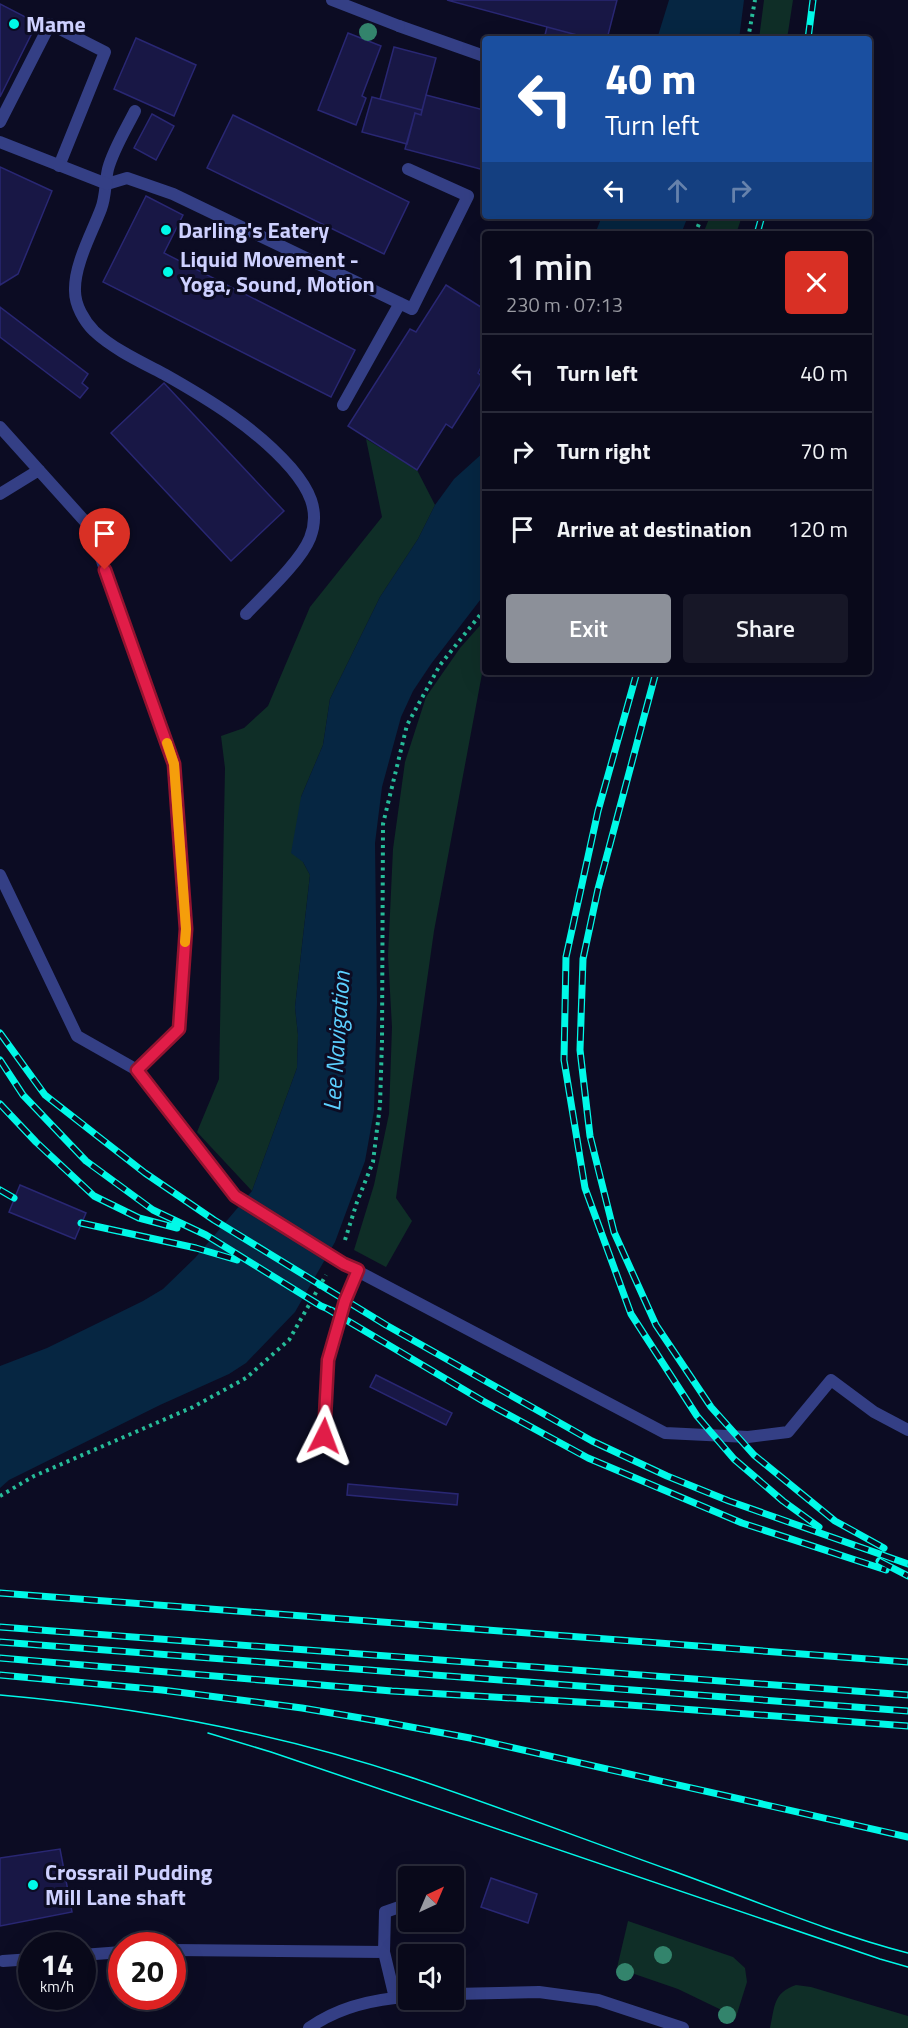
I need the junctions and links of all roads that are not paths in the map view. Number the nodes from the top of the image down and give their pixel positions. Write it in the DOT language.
graph roads {
  1 [pos="332,0"];
  2 [pos="482,55"];
  3 [pos="135,111"];
  4 [pos="0,122"];
  5 [pos="0,142"];
  6 [pos="59,166"];
  7 [pos="408,169"];
  8 [pos="107,184"];
  9 [pos="400,303"];
  10 [pos="343,405"];
  11 [pos="0,427"];
  12 [pos="39,470"];
  13 [pos="0,494"];
  14 [pos="246,614"];
  15 [pos="0,875"];
  16 [pos="137,1070"];
  17 [pos="358,1270"];
  18 [pos="908,1430"];
  19 [pos="324,1436"];
  20 [pos="398,1907"];
  21 [pos="186,1950"];
  22 [pos="384,1952"];
  23 [pos="18,1960"];
  24 [pos="3,1961"];
  25 [pos="464,1994"];
  26 [pos="395,1998"];
  27 [pos="398,1998"];
  28 [pos="309,2028"];
  29 [pos="683,2028"];
  1 -- 2 [label="street"];
  3 -- 8 [label="street"];
  4 -- 6 [label="street"];
  5 -- 6 [label="street"];
  6 -- 8 [label="street"];
  7 -- 9 [label="street"];
  8 -- 9 [label="street"];
  8 -- 14 [label="street"];
  9 -- 10 [label="street"];
  11 -- 12 [label="street"];
  12 -- 13 [label="street"];
  12 -- 16 [label="street"];
  15 -- 16 [label="street"];
  16 -- 17 [label="street, bridge"];
  17 -- 18 [label="street"];
  17 -- 19 [label="street"];
  20 -- 22 [label="street"];
  21 -- 22 [label="street"];
  22 -- 26 [label="street"];
  23 -- 24 [label="street"];
  25 -- 29 [label="street"];
  26 -- 27 [label="street"];
  26 -- 28 [label="street"];
}
